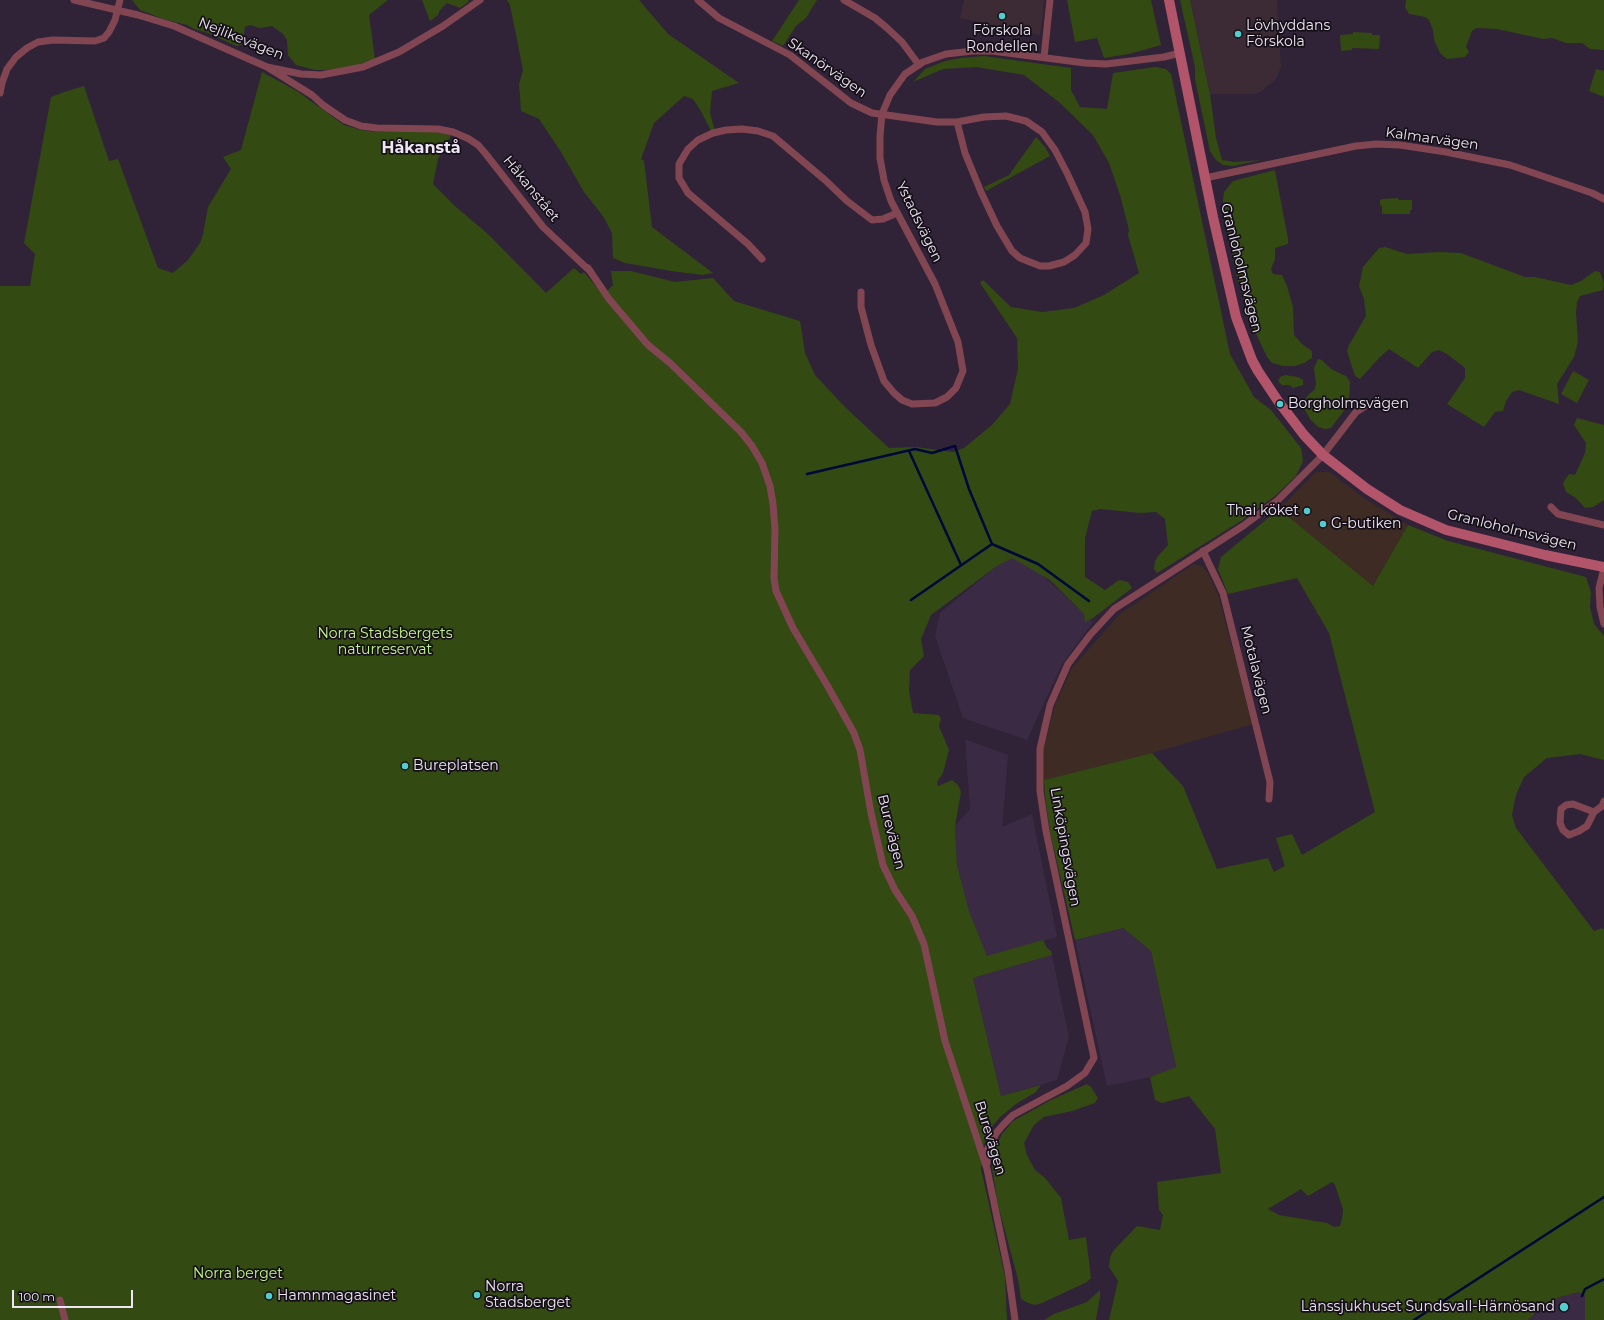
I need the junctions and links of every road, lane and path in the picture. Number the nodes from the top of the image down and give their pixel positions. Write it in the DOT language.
graph roads {
  1 [pos="74,0"];
  2 [pos="120,0"];
  3 [pos="480,0"];
  4 [pos="698,0"];
  5 [pos="844,0"];
  6 [pos="1050,0"];
  7 [pos="1169,0"];
  8 [pos="118,10"];
  9 [pos="1180,53"];
  10 [pos="1044,57"];
  11 [pos="919,65"];
  12 [pos="268,67"];
  13 [pos="0,93"];
  14 [pos="882,114"];
  15 [pos="957,122"];
  16 [pos="1205,178"];
  17 [pos="1604,199"];
  18 [pos="897,213"];
  19 [pos="762,259"];
  20 [pos="861,292"];
  21 [pos="1364,407"];
  22 [pos="724,415"];
  23 [pos="1323,455"];
  24 [pos="1551,507"];
  25 [pos="1604,525"];
  26 [pos="1203,551"];
  27 [pos="1604,568"];
  28 [pos="1604,624"];
  29 [pos="1269,799"];
  30 [pos="1604,801"];
  31 [pos="1594,812"];
  32 [pos="987,1168"];
  33 [pos="60,1300"];
  34 [pos="65,1320"];
  35 [pos="1015,1320"];
  1 -- 8 [label="street, Nejlikevägen"];
  2 -- 8 [label="street"];
  3 -- 12 [label="street, Nejlikevägen"];
  4 -- 14 [label="street, Skanörvägen"];
  5 -- 11 [label="street"];
  6 -- 10 [label="street"];
  7 -- 9 [label="street, Granloholmsvägen"];
  8 -- 12 [label="street, Nejlikevägen"];
  8 -- 13 [label="street"];
  9 -- 10 [label="street, Ystadsvägen"];
  9 -- 16 [label="street, Granloholmsvägen"];
  10 -- 11 [label="street, Ystadsvägen"];
  11 -- 14 [label="street, Ystadsvägen"];
  12 -- 22 [label="street, Håkanstået"];
  14 -- 15 [label="street, Skanörvägen"];
  14 -- 18 [label="street, Ystadsvägen"];
  15 -- 15 [label="street, Skanörvägen"];
  16 -- 17 [label="street, Kalmarvägen"];
  16 -- 23 [label="street, Granloholmsvägen"];
  18 -- 19 [label="street"];
  18 -- 20 [label="street, Ystadsvägen"];
  21 -- 23 [label="street"];
  22 -- 32 [label="street, Burevägen"];
  23 -- 26 [label="street, Linköpingsvägen"];
  23 -- 27 [label="street, Granloholmsvägen"];
  24 -- 25 [label="street"];
  26 -- 29 [label="street, Motalavägen"];
  26 -- 32 [label="street, Linköpingsvägen"];
  27 -- 28 [label="street"];
  30 -- 31 [label="street"];
  31 -- 31 [label="street"];
  32 -- 35 [label="street, Burevägen"];
  33 -- 34 [label="street"];
}
